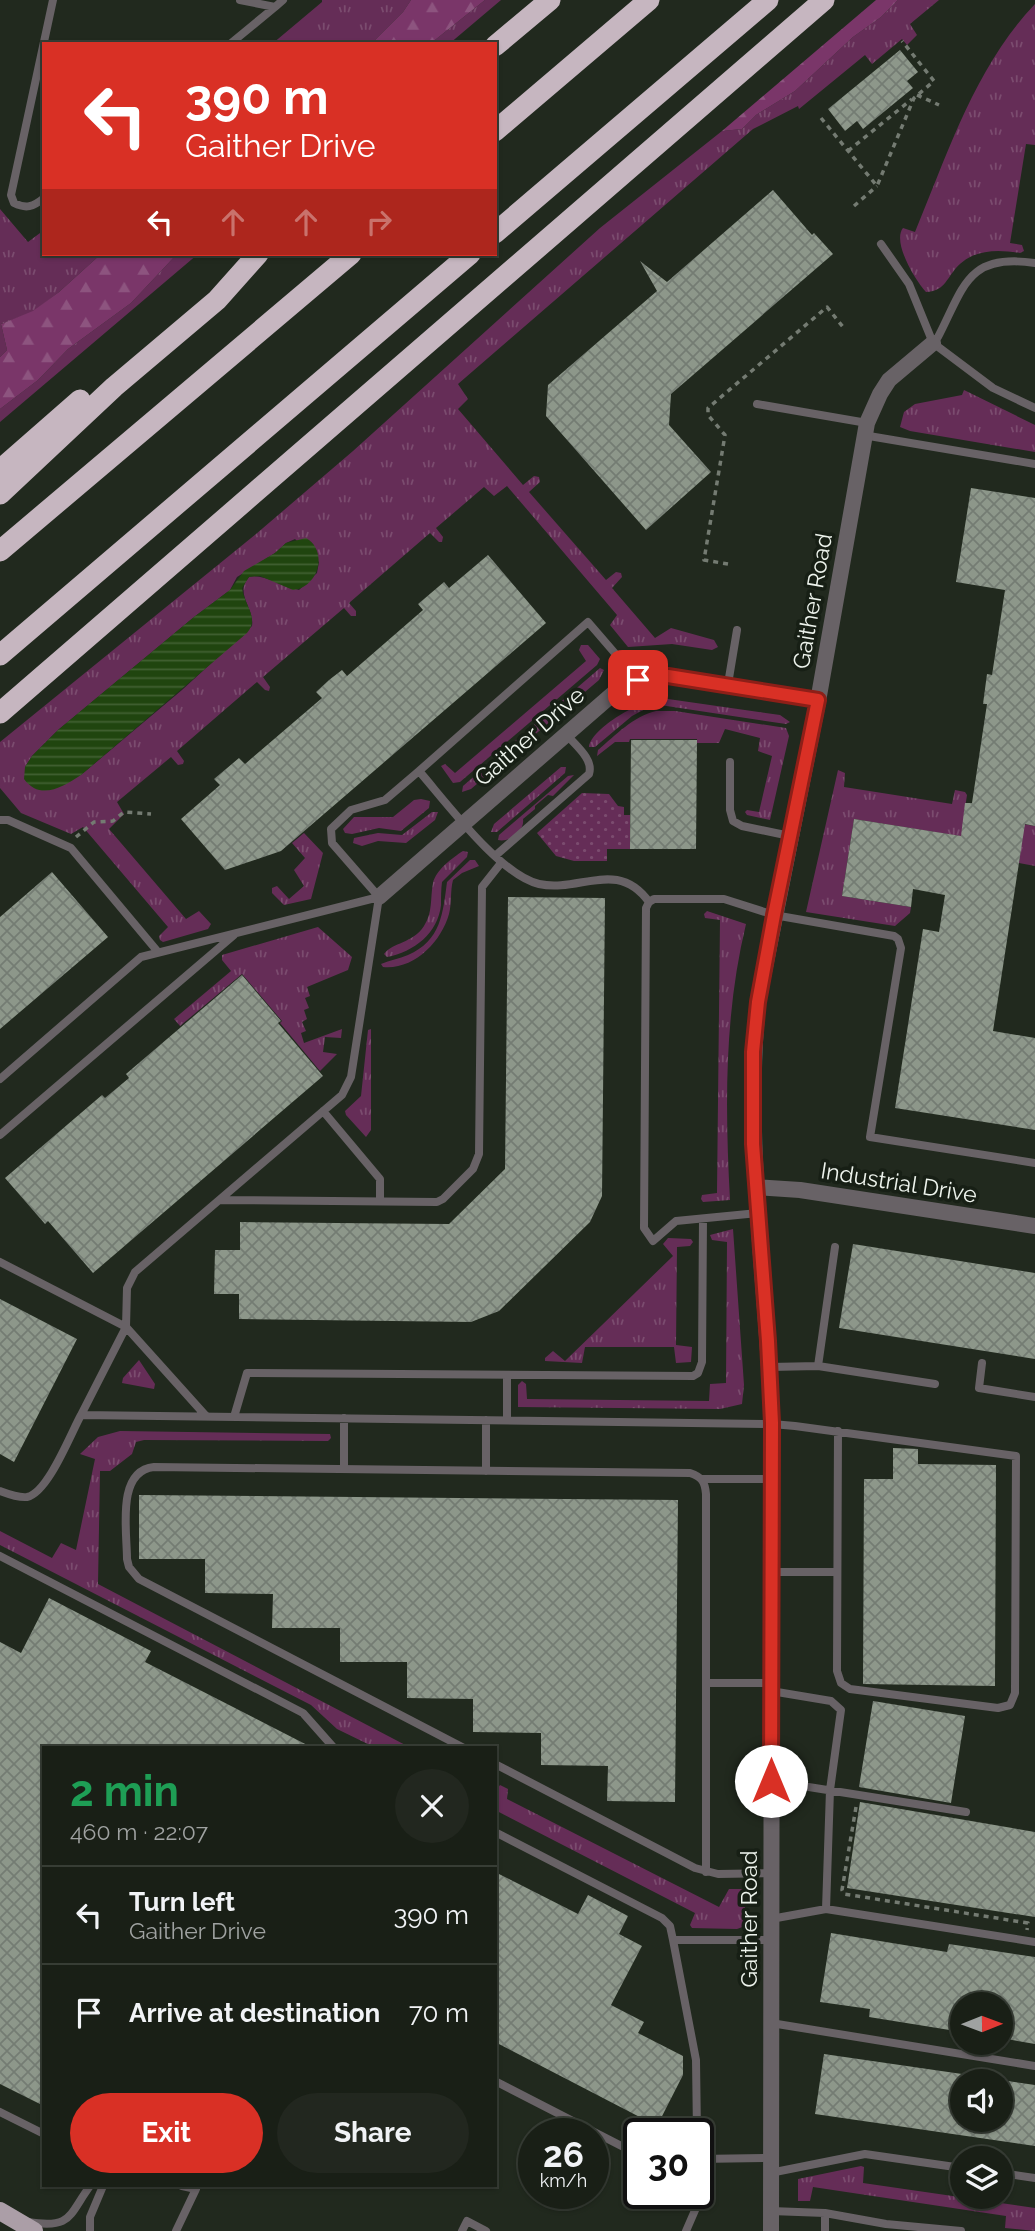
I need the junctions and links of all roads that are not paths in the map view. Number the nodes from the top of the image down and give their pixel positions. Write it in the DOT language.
graph roads {
  1 [pos="53,0"];
  2 [pos="240,0"];
  3 [pos="283,0"];
  4 [pos="550,0"];
  5 [pos="649,0"];
  6 [pos="768,0"];
  7 [pos="824,0"];
  8 [pos="258,2"];
  9 [pos="275,7"];
  10 [pos="43,42"];
  11 [pos="232,42"];
  12 [pos="497,44"];
  13 [pos="42,48"];
  14 [pos="497,129"];
  15 [pos="42,200"];
  16 [pos="497,231"];
  17 [pos="881,244"];
  18 [pos="246,256"];
  19 [pos="256,256"];
  20 [pos="349,256"];
  21 [pos="468,256"];
  22 [pos="1035,263"];
  23 [pos="933,343"];
  24 [pos="757,404"];
  25 [pos="1035,408"];
  26 [pos="865,429"];
  27 [pos="1035,464"];
  28 [pos="0,470"];
  29 [pos="0,494"];
  30 [pos="0,551"];
  31 [pos="737,631"];
  32 [pos="0,654"];
  33 [pos="638,680"];
  34 [pos="728,684"];
  35 [pos="818,700"];
  36 [pos="0,713"];
  37 [pos="566,734"];
  38 [pos="730,762"];
  39 [pos="419,771"];
  40 [pos="0,820"];
  41 [pos="465,822"];
  42 [pos="790,836"];
  43 [pos="498,860"];
  44 [pos="379,897"];
  45 [pos="649,902"];
  46 [pos="774,915"];
  47 [pos="236,933"];
  48 [pos="158,952"];
  49 [pos="0,1079"];
  50 [pos="323,1111"];
  51 [pos="0,1135"];
  52 [pos="1035,1163"];
  53 [pos="756,1187"];
  54 [pos="220,1200"];
  55 [pos="380,1201"];
  56 [pos="758,1213"];
  57 [pos="703,1219"];
  58 [pos="1035,1226"];
  59 [pos="835,1247"];
  60 [pos="0,1262"];
  61 [pos="126,1327"];
  62 [pos="982,1363"];
  63 [pos="818,1366"];
  64 [pos="770,1367"];
  65 [pos="507,1376"];
  66 [pos="935,1384"];
  67 [pos="1035,1397"];
  68 [pos="81,1415"];
  69 [pos="206,1416"];
  70 [pos="234,1417"];
  71 [pos="344,1418"];
  72 [pos="486,1420"];
  73 [pos="507,1420"];
  74 [pos="772,1423"];
  75 [pos="838,1432"];
  76 [pos="344,1469"];
  77 [pos="486,1471"];
  78 [pos="703,1479"];
  79 [pos="772,1479"];
  80 [pos="0,1491"];
  81 [pos="0,1556"];
  82 [pos="772,1572"];
  83 [pos="838,1572"];
  84 [pos="706,1684"];
  85 [pos="771,1687"];
  86 [pos="332,1746"];
  87 [pos="460,1746"];
  88 [pos="497,1765"];
  89 [pos="771,1781"];
  90 [pos="830,1790"];
  91 [pos="966,1812"];
  92 [pos="497,1833"];
  93 [pos="706,1872"];
  94 [pos="771,1873"];
  95 [pos="826,1909"];
  96 [pos="771,1919"];
  97 [pos="673,1940"];
  98 [pos="771,1940"];
  99 [pos="1030,1942"];
  100 [pos="771,2023"];
  101 [pos="1035,2066"];
  102 [pos="497,2082"];
  103 [pos="0,2112"];
  104 [pos="697,2118"];
  105 [pos="42,2133"];
  106 [pos="623,2147"];
  107 [pos="714,2161"];
  108 [pos="770,2166"];
  109 [pos="950,2166"];
  110 [pos="1013,2175"];
  111 [pos="1035,2178"];
  112 [pos="89,2187"];
  113 [pos="103,2187"];
  114 [pos="187,2187"];
  115 [pos="696,2209"];
  116 [pos="771,2211"];
  117 [pos="825,2213"];
  118 [pos="7,2215"];
  119 [pos="34,2231"];
  120 [pos="90,2231"];
  121 [pos="176,2231"];
  122 [pos="462,2231"];
  123 [pos="486,2231"];
  124 [pos="686,2231"];
  125 [pos="771,2231"];
  126 [pos="825,2231"];
  127 [pos="961,2231"];
  1 -- 10 [label="lane"];
  2 -- 8 [label="lane"];
  3 -- 9 [label="lane"];
  4 -- 12 [label="highway"];
  5 -- 14 [label="highway"];
  6 -- 16 [label="highway"];
  7 -- 36 [label="highway"];
  8 -- 9 [label="lane"];
  9 -- 11 [label="lane"];
  13 -- 15 [label="lane"];
  17 -- 23 [label="lane"];
  18 -- 28 [label="highway"];
  19 -- 29 [label="highway"];
  20 -- 30 [label="highway"];
  21 -- 32 [label="highway"];
  22 -- 23 [label="lane"];
  23 -- 25 [label="lane"];
  23 -- 26 [label="street, Gaither Road"];
  24 -- 26 [label="lane"];
  26 -- 27 [label="lane"];
  26 -- 35 [label="street, Gaither Road"];
  31 -- 34 [label="lane"];
  33 -- 34 [label="street, Gaither Drive"];
  33 -- 37 [label="street, Gaither Drive"];
  33 -- 39 [label="lane"];
  34 -- 35 [label="street, Gaither Drive"];
  35 -- 42 [label="street, Gaither Road"];
  37 -- 41 [label="street, Gaither Drive"];
  37 -- 43 [label="lane"];
  38 -- 42 [label="lane"];
  39 -- 41 [label="lane"];
  39 -- 44 [label="lane"];
  40 -- 48 [label="lane"];
  41 -- 43 [label="lane"];
  41 -- 44 [label="street, Gaither Drive"];
  42 -- 46 [label="street, Gaither Road"];
  43 -- 45 [label="lane"];
  43 -- 55 [label="lane"];
  44 -- 47 [label="lane"];
  44 -- 50 [label="lane"];
  45 -- 46 [label="lane"];
  45 -- 57 [label="lane"];
  46 -- 52 [label="lane"];
  46 -- 53 [label="street, Gaither Road"];
  47 -- 48 [label="lane"];
  47 -- 51 [label="lane"];
  48 -- 49 [label="lane"];
  50 -- 54 [label="lane"];
  50 -- 55 [label="lane"];
  53 -- 56 [label="street, Gaither Road"];
  53 -- 58 [label="street, Industrial Drive"];
  54 -- 55 [label="lane"];
  54 -- 61 [label="lane"];
  56 -- 57 [label="lane"];
  56 -- 64 [label="street, Gaither Road"];
  57 -- 65 [label="lane"];
  59 -- 63 [label="lane"];
  60 -- 61 [label="lane"];
  61 -- 68 [label="lane"];
  61 -- 69 [label="lane"];
  62 -- 67 [label="lane"];
  63 -- 64 [label="lane"];
  63 -- 66 [label="lane"];
  64 -- 74 [label="street, Gaither Road"];
  65 -- 70 [label="lane"];
  65 -- 73 [label="lane"];
  68 -- 69 [label="lane"];
  68 -- 80 [label="lane"];
  69 -- 70 [label="lane"];
  70 -- 71 [label="lane"];
  71 -- 72 [label="lane"];
  71 -- 76 [label="lane"];
  72 -- 73 [label="lane"];
  72 -- 77 [label="lane"];
  73 -- 74 [label="lane"];
  74 -- 75 [label="lane"];
  74 -- 79 [label="street, Gaither Road"];
  75 -- 83 [label="lane"];
  75 -- 83 [label="lane"];
  76 -- 77 [label="lane"];
  76 -- 87 [label="lane"];
  77 -- 78 [label="lane"];
  78 -- 79 [label="lane"];
  78 -- 84 [label="lane"];
  79 -- 82 [label="street, Gaither Road"];
  81 -- 86 [label="lane"];
  82 -- 83 [label="lane"];
  82 -- 85 [label="street, Gaither Road"];
  84 -- 85 [label="lane"];
  84 -- 93 [label="lane"];
  85 -- 89 [label="street, Gaither Road"];
  85 -- 90 [label="lane"];
  88 -- 93 [label="lane"];
  89 -- 90 [label="lane"];
  89 -- 94 [label="street, Gaither Road"];
  90 -- 91 [label="lane"];
  90 -- 95 [label="lane"];
  92 -- 97 [label="lane"];
  93 -- 94 [label="lane"];
  94 -- 96 [label="street, Gaither Road"];
  95 -- 96 [label="lane"];
  95 -- 99 [label="lane"];
  96 -- 98 [label="street, Gaither Road"];
  97 -- 98 [label="lane"];
  97 -- 104 [label="lane"];
  98 -- 100 [label="street, Gaither Road"];
  100 -- 101 [label="lane"];
  100 -- 108 [label="street, Gaither Road"];
  102 -- 106 [label="lane"];
  103 -- 105 [label="lane"];
  107 -- 108 [label="lane"];
  108 -- 109 [label="lane"];
  108 -- 116 [label="street, Gaither Road"];
  110 -- 111 [label="lane"];
  112 -- 118 [label="lane"];
  113 -- 120 [label="lane"];
  114 -- 121 [label="lane"];
  115 -- 124 [label="lane"];
  116 -- 117 [label="lane"];
  116 -- 125 [label="street, Gaither Road"];
  117 -- 126 [label="lane"];
  117 -- 127 [label="lane"];
  118 -- 119 [label="main road"];
  122 -- 123 [label="lane"];
}
